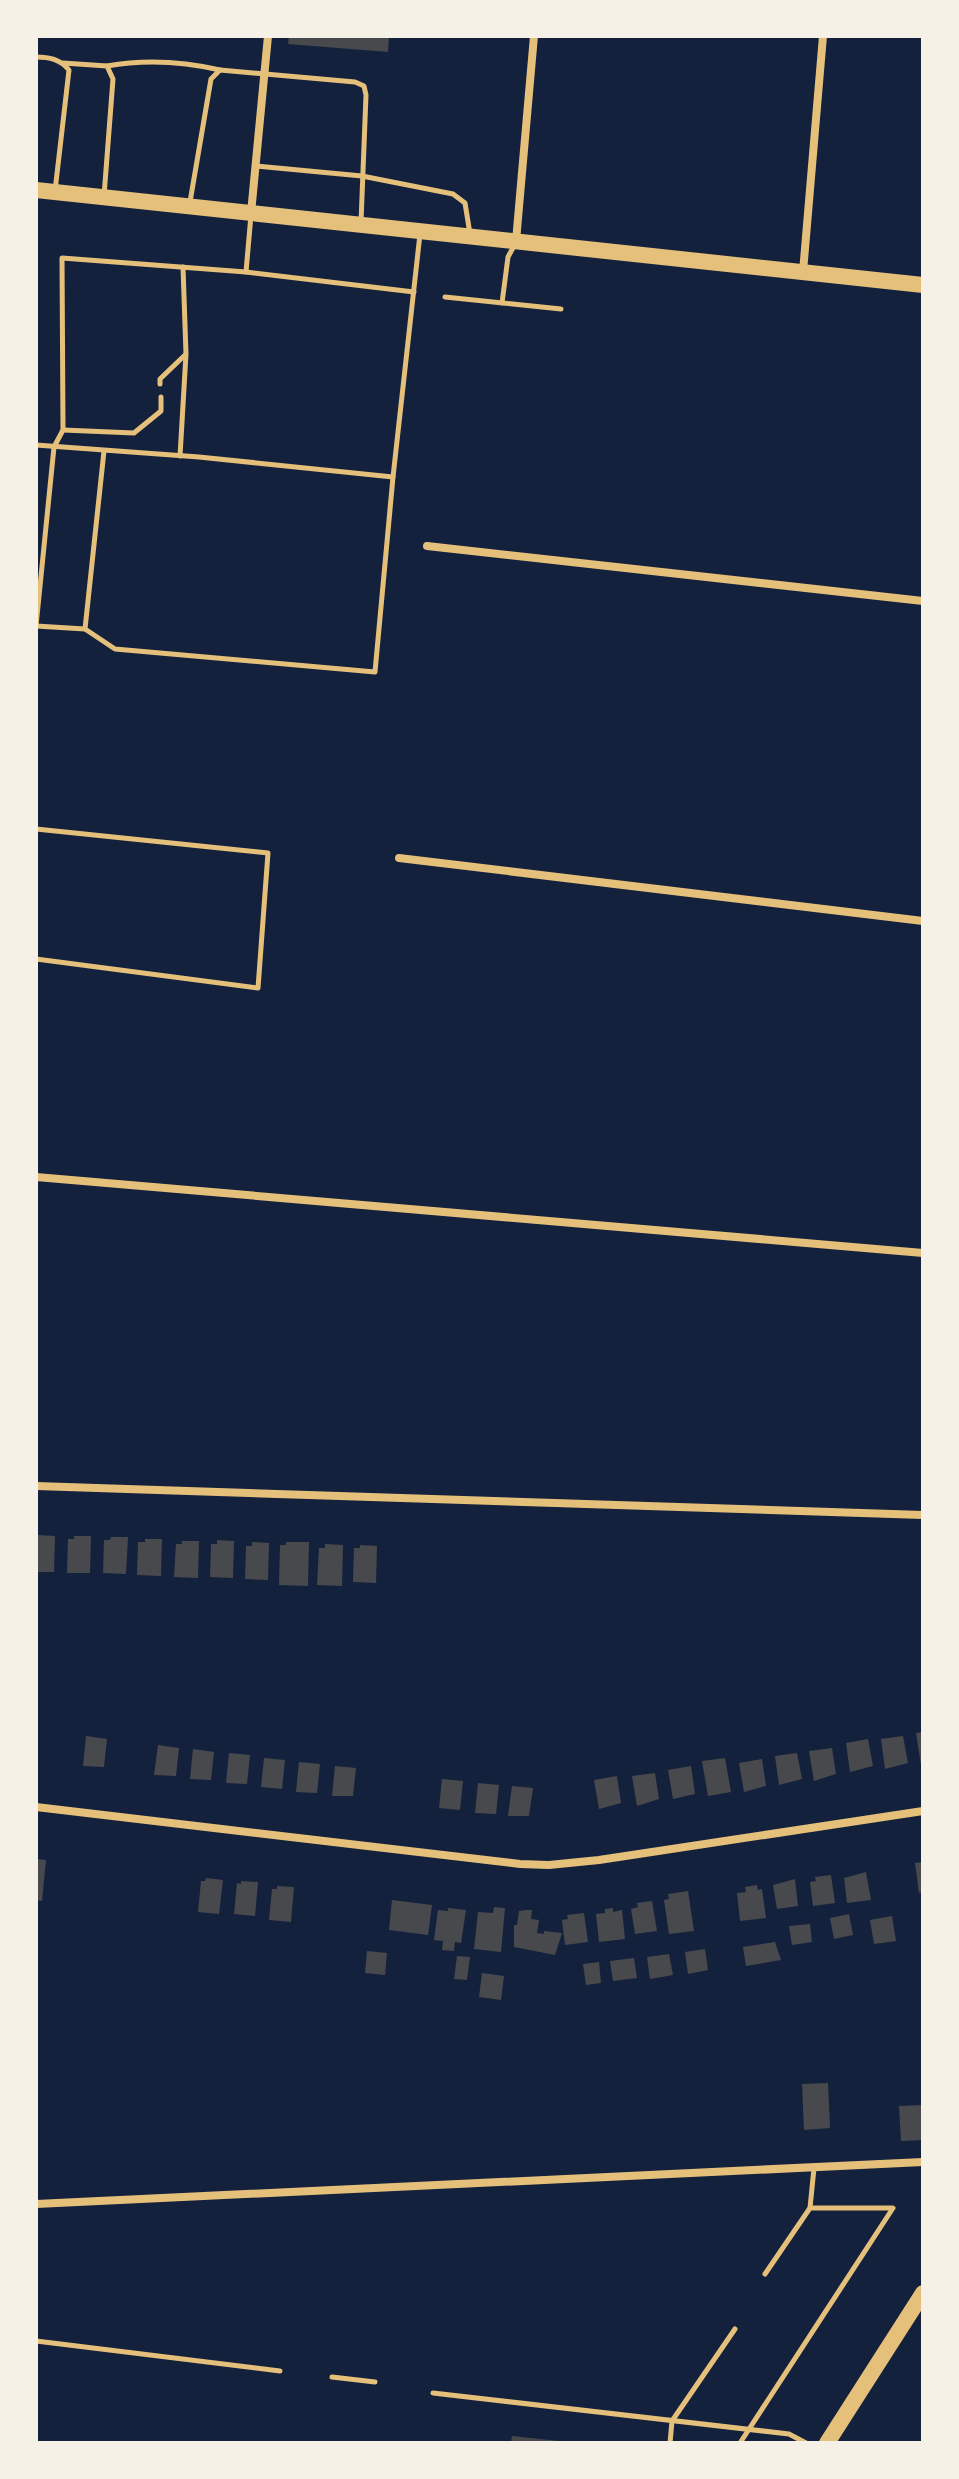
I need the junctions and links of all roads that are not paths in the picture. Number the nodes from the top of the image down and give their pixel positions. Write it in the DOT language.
graph roads {
  1 [pos="268,36"];
  2 [pos="534,36"];
  3 [pos="823,36"];
  4 [pos="36,57"];
  5 [pos="63,63"];
  6 [pos="107,66"];
  7 [pos="220,70"];
  8 [pos="264,73"];
  9 [pos="255,166"];
  10 [pos="362,176"];
  11 [pos="36,190"];
  12 [pos="55,192"];
  13 [pos="104,197"];
  14 [pos="189,207"];
  15 [pos="251,214"];
  16 [pos="360,225"];
  17 [pos="421,231"];
  18 [pos="470,237"];
  19 [pos="516,241"];
  20 [pos="183,267"];
  21 [pos="246,272"];
  22 [pos="803,273"];
  23 [pos="923,285"];
  24 [pos="414,292"];
  25 [pos="445,297"];
  26 [pos="502,303"];
  27 [pos="561,309"];
  28 [pos="186,354"];
  29 [pos="160,384"];
  30 [pos="161,397"];
  31 [pos="63,430"];
  32 [pos="36,445"];
  33 [pos="54,447"];
  34 [pos="104,451"];
  35 [pos="180,456"];
  36 [pos="393,477"];
  37 [pos="427,546"];
  38 [pos="923,601"];
  39 [pos="36,626"];
  40 [pos="85,629"];
  41 [pos="36,829"];
  42 [pos="399,858"];
  43 [pos="923,921"];
  44 [pos="36,959"];
  45 [pos="36,1177"];
  46 [pos="923,1253"];
  47 [pos="36,1486"];
  48 [pos="923,1515"];
  49 [pos="36,1807"];
  50 [pos="923,1811"];
  51 [pos="923,2162"];
  52 [pos="814,2168"];
  53 [pos="36,2204"];
  54 [pos="810,2208"];
  55 [pos="765,2274"];
  56 [pos="923,2293"];
  57 [pos="904,2323"];
  58 [pos="923,2326"];
  59 [pos="735,2329"];
  60 [pos="36,2341"];
  61 [pos="280,2371"];
  62 [pos="332,2377"];
  63 [pos="375,2382"];
  64 [pos="433,2393"];
  65 [pos="672,2421"];
  66 [pos="749,2429"];
  67 [pos="670,2443"];
  68 [pos="740,2443"];
  69 [pos="806,2443"];
  70 [pos="827,2443"];
  1 -- 8 [label="street"];
  2 -- 19 [label="street"];
  3 -- 22 [label="street"];
  4 -- 5 [label="lane"];
  5 -- 6 [label="lane"];
  5 -- 12 [label="lane"];
  6 -- 7 [label="lane"];
  6 -- 13 [label="lane"];
  7 -- 8 [label="lane"];
  7 -- 14 [label="lane"];
  8 -- 9 [label="street"];
  8 -- 10 [label="lane"];
  9 -- 10 [label="lane"];
  9 -- 15 [label="street"];
  10 -- 16 [label="lane"];
  10 -- 18 [label="lane"];
  11 -- 12 [label="main road"];
  12 -- 13 [label="main road"];
  13 -- 14 [label="main road"];
  14 -- 15 [label="main road"];
  15 -- 16 [label="main road"];
  15 -- 21 [label="lane"];
  16 -- 17 [label="main road"];
  17 -- 18 [label="main road"];
  17 -- 24 [label="lane"];
  18 -- 19 [label="main road"];
  19 -- 22 [label="main road"];
  19 -- 26 [label="lane"];
  20 -- 21 [label="lane"];
  20 -- 28 [label="lane"];
  20 -- 31 [label="lane"];
  21 -- 24 [label="lane"];
  22 -- 23 [label="main road"];
  24 -- 36 [label="lane"];
  25 -- 26 [label="lane"];
  26 -- 27 [label="lane"];
  28 -- 29 [label="lane"];
  28 -- 35 [label="lane"];
  30 -- 31 [label="lane"];
  31 -- 33 [label="lane"];
  32 -- 33 [label="lane"];
  33 -- 34 [label="lane"];
  33 -- 39 [label="lane"];
  34 -- 35 [label="lane"];
  34 -- 40 [label="lane"];
  35 -- 36 [label="lane"];
  36 -- 40 [label="lane"];
  37 -- 38 [label="street"];
  39 -- 40 [label="lane"];
  41 -- 44 [label="lane"];
  42 -- 43 [label="street"];
  45 -- 46 [label="street"];
  47 -- 48 [label="street"];
  49 -- 50 [label="street"];
  51 -- 52 [label="street"];
  52 -- 53 [label="street"];
  52 -- 54 [label="lane"];
  54 -- 55 [label="lane"];
  54 -- 66 [label="lane"];
  56 -- 57 [label="main road"];
  57 -- 58 [label="main road"];
  57 -- 70 [label="main road"];
  59 -- 65 [label="lane"];
  60 -- 61 [label="lane"];
  62 -- 63 [label="lane"];
  64 -- 65 [label="lane"];
  65 -- 66 [label="lane"];
  65 -- 67 [label="lane"];
  66 -- 68 [label="lane"];
  66 -- 69 [label="lane"];
}
